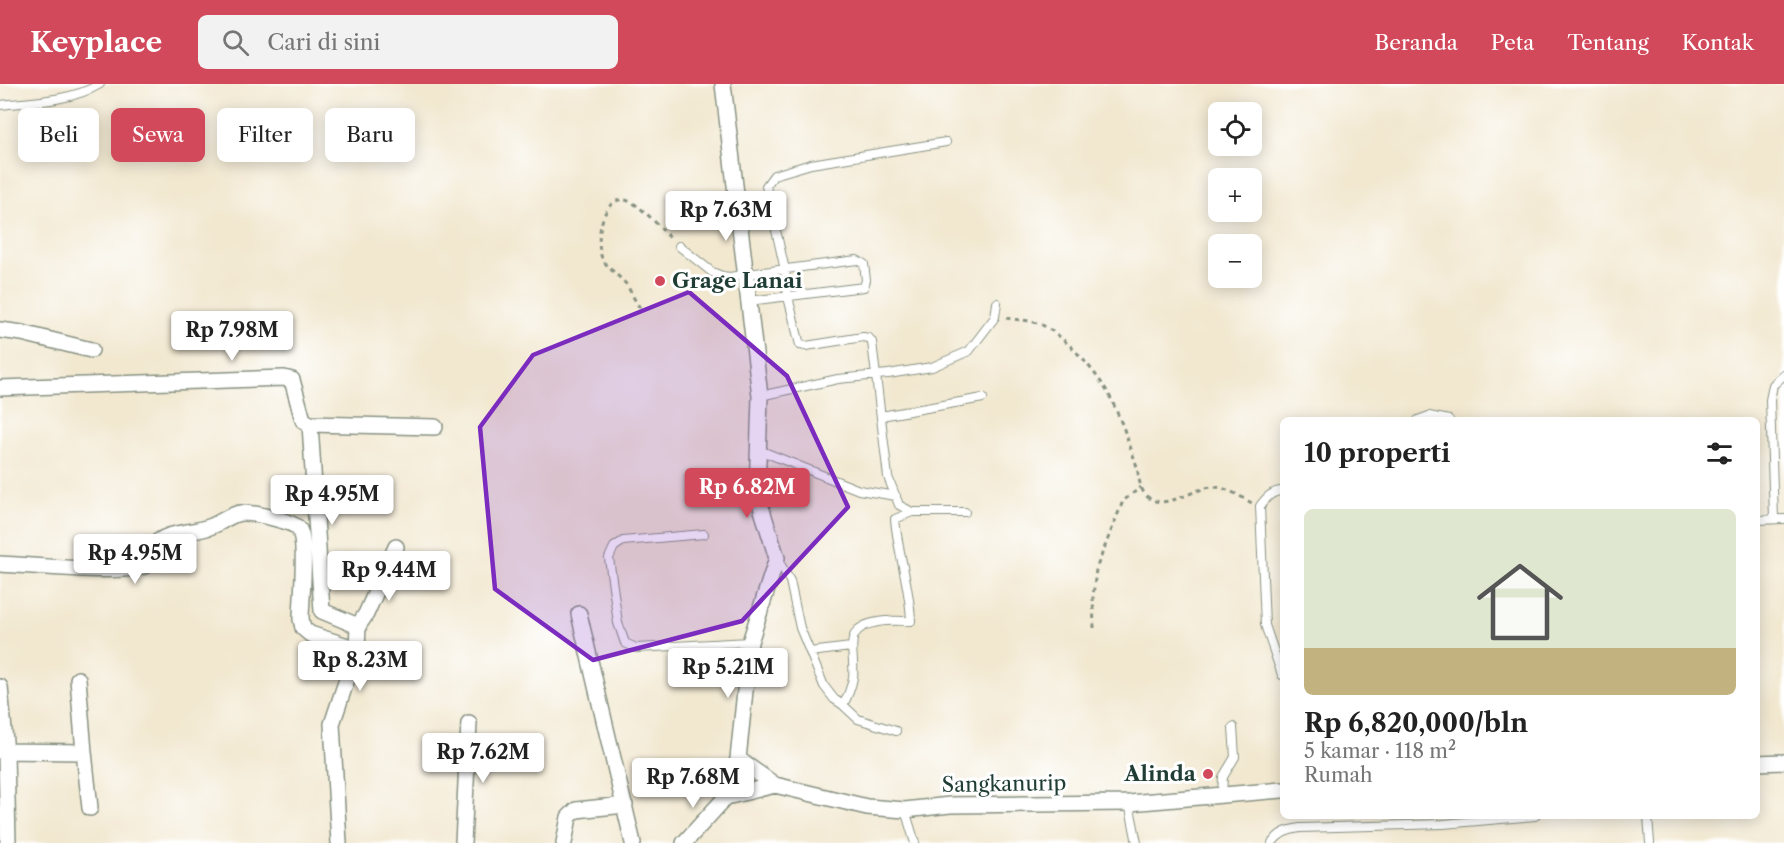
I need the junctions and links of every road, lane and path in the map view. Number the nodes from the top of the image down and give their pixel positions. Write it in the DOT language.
graph roads {
  1 [pos="100,84"];
  2 [pos="723,84"];
  3 [pos="0,105"];
  4 [pos="946,142"];
  5 [pos="679,246"];
  6 [pos="785,270"];
  7 [pos="747,273"];
  8 [pos="788,297"];
  9 [pos="749,301"];
  10 [pos="997,303"];
  11 [pos="640,308"];
  12 [pos="995,317"];
  13 [pos="0,330"];
  14 [pos="91,350"];
  15 [pos="876,375"];
  16 [pos="1784,375"];
  17 [pos="0,388"];
  18 [pos="760,396"];
  19 [pos="983,398"];
  20 [pos="881,416"];
  21 [pos="310,424"];
  22 [pos="435,427"];
  23 [pos="759,450"];
  24 [pos="1141,487"];
  25 [pos="1280,491"];
  26 [pos="896,496"];
  27 [pos="1260,506"];
  28 [pos="912,512"];
  29 [pos="965,512"];
  30 [pos="1774,519"];
  31 [pos="1784,519"];
  32 [pos="1760,520"];
  33 [pos="704,534"];
  34 [pos="396,547"];
  35 [pos="777,558"];
  36 [pos="0,564"];
  37 [pos="579,614"];
  38 [pos="358,626"];
  39 [pos="1094,628"];
  40 [pos="750,642"];
  41 [pos="851,647"];
  42 [pos="357,649"];
  43 [pos="810,652"];
  44 [pos="389,662"];
  45 [pos="1280,669"];
  46 [pos="78,679"];
  47 [pos="0,690"];
  48 [pos="843,705"];
  49 [pos="469,723"];
  50 [pos="1233,727"];
  51 [pos="896,731"];
  52 [pos="3,752"];
  53 [pos="84,752"];
  54 [pos="738,759"];
  55 [pos="1784,762"];
  56 [pos="1760,763"];
  57 [pos="775,785"];
  58 [pos="1280,790"];
  59 [pos="1222,796"];
  60 [pos="726,797"];
  61 [pos="1129,803"];
  62 [pos="625,805"];
  63 [pos="90,808"];
  64 [pos="905,810"];
  65 [pos="1500,819"];
  66 [pos="1648,819"];
  67 [pos="8,843"];
  68 [pos="339,843"];
  69 [pos="463,843"];
  70 [pos="564,843"];
  71 [pos="633,843"];
  72 [pos="684,843"];
  73 [pos="915,843"];
  74 [pos="1137,843"];
  75 [pos="1272,843"];
  76 [pos="1650,843"];
  1 -- 3 [label="lane"];
  2 -- 7 [label="street"];
  4 -- 6 [label="lane"];
  5 -- 7 [label="lane"];
  5 -- 11 [label="path"];
  6 -- 7 [label="lane"];
  6 -- 8 [label="lane"];
  6 -- 8 [label="lane"];
  7 -- 9 [label="street"];
  8 -- 9 [label="lane"];
  8 -- 15 [label="lane"];
  9 -- 18 [label="street"];
  10 -- 12 [label="lane"];
  12 -- 15 [label="lane"];
  12 -- 24 [label="path"];
  13 -- 14 [label="street"];
  15 -- 18 [label="lane"];
  15 -- 20 [label="lane"];
  16 -- 30 [label="lane"];
  17 -- 21 [label="street"];
  18 -- 23 [label="street"];
  19 -- 20 [label="lane"];
  20 -- 26 [label="lane"];
  21 -- 22 [label="street"];
  21 -- 38 [label="street"];
  23 -- 26 [label="lane"];
  23 -- 35 [label="street"];
  24 -- 27 [label="path"];
  24 -- 39 [label="path"];
  25 -- 27 [label="lane"];
  26 -- 28 [label="lane"];
  27 -- 45 [label="lane"];
  28 -- 29 [label="lane"];
  28 -- 41 [label="lane"];
  30 -- 31 [label="lane"];
  30 -- 32 [label="lane"];
  33 -- 40 [label="lane"];
  34 -- 38 [label="street"];
  35 -- 40 [label="street"];
  35 -- 43 [label="lane"];
  36 -- 42 [label="street"];
  37 -- 62 [label="street"];
  38 -- 42 [label="street"];
  40 -- 54 [label="street"];
  41 -- 43 [label="lane"];
  41 -- 48 [label="lane"];
  42 -- 44 [label="street"];
  42 -- 68 [label="street"];
  43 -- 48 [label="lane"];
  46 -- 53 [label="street"];
  47 -- 52 [label="street"];
  48 -- 51 [label="lane"];
  49 -- 69 [label="street"];
  50 -- 59 [label="lane"];
  52 -- 53 [label="street"];
  52 -- 67 [label="street"];
  53 -- 63 [label="street"];
  54 -- 57 [label="street, Sangkanurip"];
  54 -- 60 [label="street"];
  55 -- 56 [label="street"];
  57 -- 60 [label="street"];
  57 -- 64 [label="street, Sangkanurip"];
  58 -- 59 [label="street, Sangkanurip"];
  59 -- 61 [label="street, Sangkanurip"];
  60 -- 72 [label="street"];
  61 -- 64 [label="street, Sangkanurip"];
  61 -- 74 [label="lane"];
  62 -- 70 [label="street"];
  62 -- 71 [label="street"];
  64 -- 73 [label="lane"];
  65 -- 75 [label="lane"];
  66 -- 76 [label="lane"];
}
